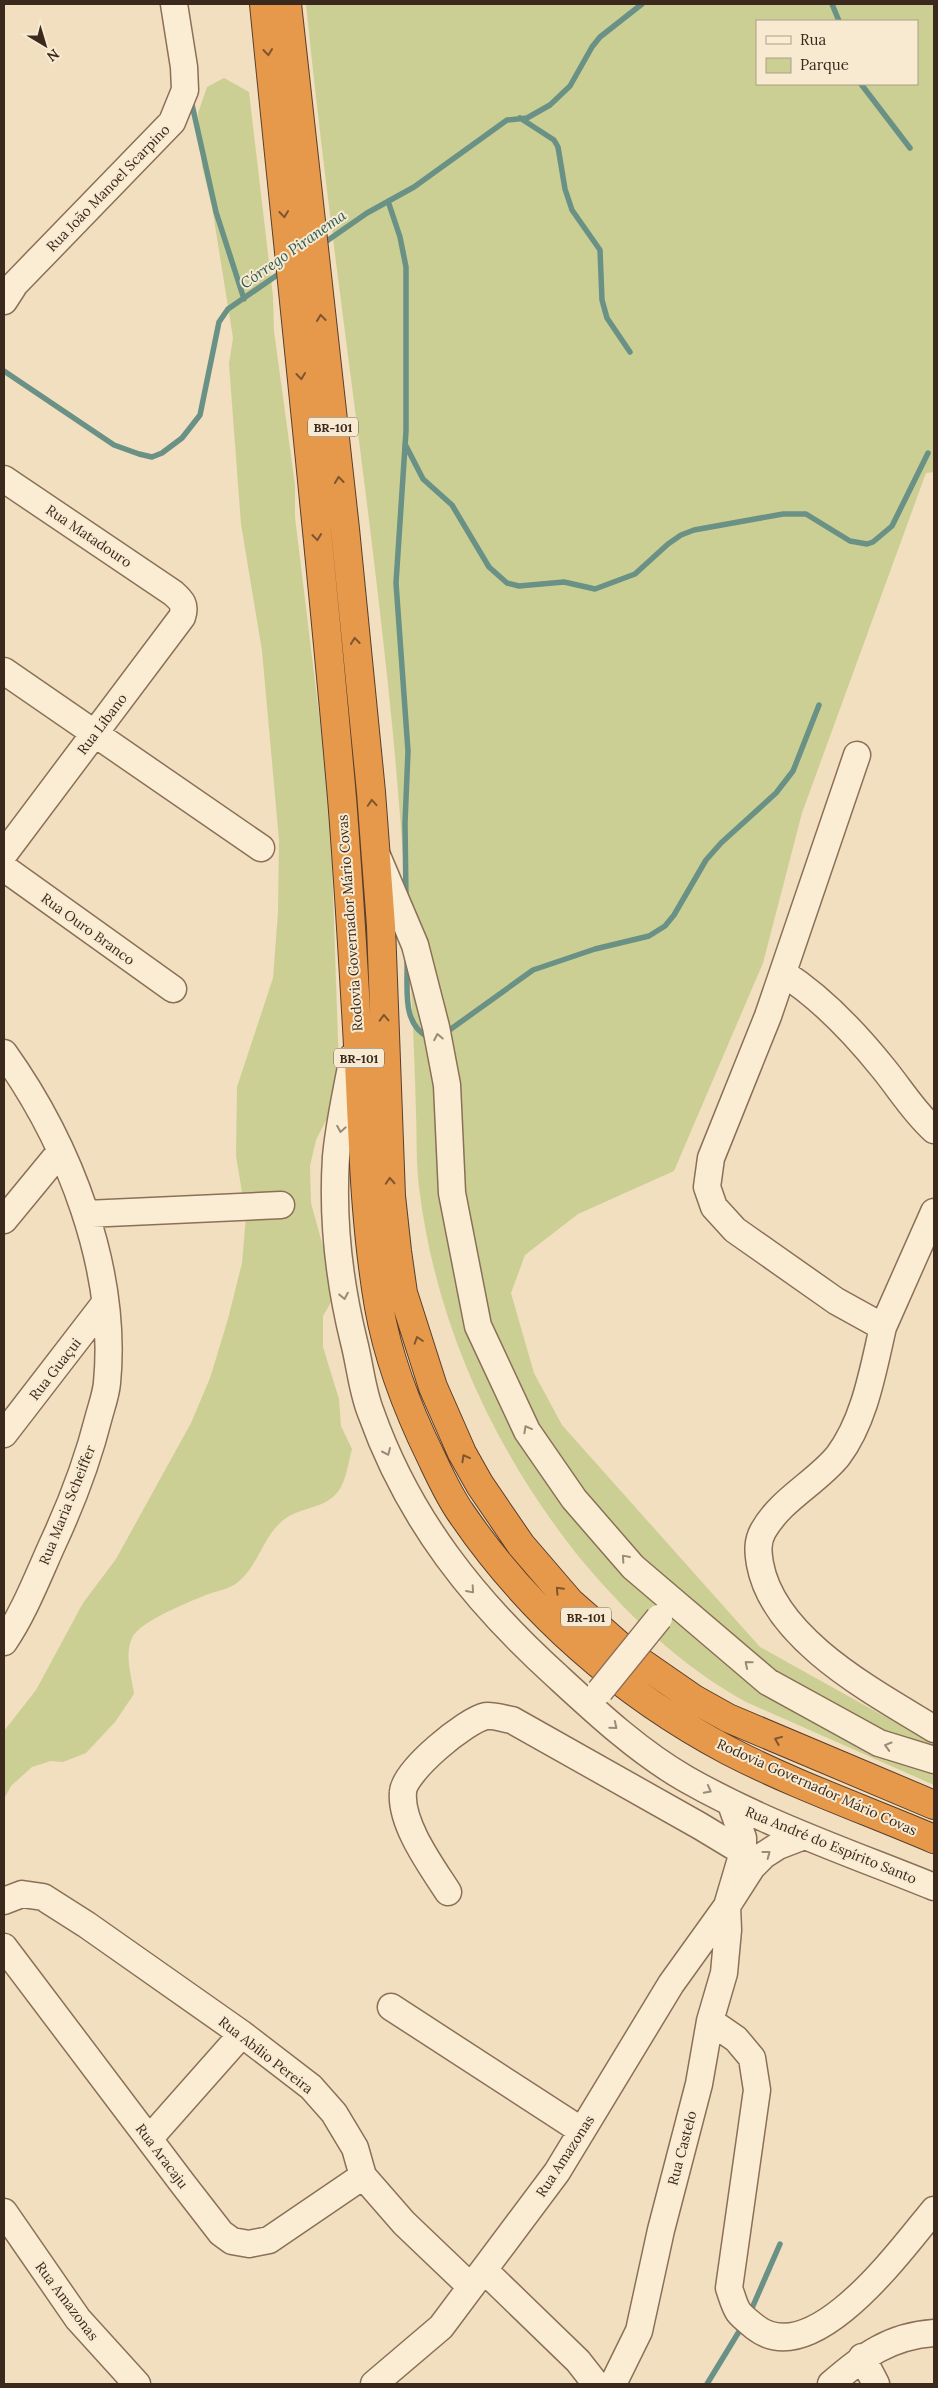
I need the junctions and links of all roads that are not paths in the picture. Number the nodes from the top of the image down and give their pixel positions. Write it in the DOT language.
graph roads {
  1 [pos="174,4"];
  2 [pos="264,4"];
  3 [pos="287,4"];
  4 [pos="4,300"];
  5 [pos="4,479"];
  6 [pos="174,593"];
  7 [pos="4,671"];
  8 [pos="94,735"];
  9 [pos="857,756"];
  10 [pos="261,848"];
  11 [pos="376,852"];
  12 [pos="4,854"];
  13 [pos="4,868"];
  14 [pos="783,973"];
  15 [pos="173,990"];
  16 [pos="357,1029"];
  17 [pos="4,1053"];
  18 [pos="934,1130"];
  19 [pos="60,1152"];
  20 [pos="281,1206"];
  21 [pos="934,1212"];
  22 [pos="86,1214"];
  23 [pos="4,1220"];
  24 [pos="105,1303"];
  25 [pos="883,1328"];
  26 [pos="4,1434"];
  27 [pos="33,1586"];
  28 [pos="4,1605"];
  29 [pos="666,1610"];
  30 [pos="4,1642"];
  31 [pos="594,1698"];
  32 [pos="934,1729"];
  33 [pos="934,1760"];
  34 [pos="732,1804"];
  35 [pos="934,1805"];
  36 [pos="804,1836"];
  37 [pos="934,1839"];
  38 [pos="743,1852"];
  39 [pos="934,1887"];
  40 [pos="448,1892"];
  41 [pos="4,1901"];
  42 [pos="728,1906"];
  43 [pos="4,1947"];
  44 [pos="391,2007"];
  45 [pos="710,2021"];
  46 [pos="242,2034"];
  47 [pos="582,2131"];
  48 [pos="148,2139"];
  49 [pos="363,2176"];
  50 [pos="934,2210"];
  51 [pos="4,2212"];
  52 [pos="478,2278"];
  53 [pos="934,2333"];
  54 [pos="862,2357"];
  55 [pos="137,2384"];
  56 [pos="374,2384"];
  57 [pos="596,2384"];
  58 [pos="613,2384"];
  59 [pos="831,2384"];
  60 [pos="876,2384"];
  1 -- 4 [label="street, Rua João Manoel Scarpino"];
  2 -- 16 [label="highway, Rodovia Governador Mário Covas / BR-101, one-way"];
  11 -- 3 [label="highway, Rodovia Governador Mário Covas / BR-101, one-way"];
  5 -- 6 [label="street, Rua Matadouro"];
  6 -- 8 [label="street, Rua Líbano"];
  7 -- 8 [label="street"];
  8 -- 10 [label="street"];
  8 -- 12 [label="street, Rua Líbano"];
  9 -- 14 [label="street"];
  29 -- 11 [label="street, Rodovia Governador Mário Covas, one-way"];
  35 -- 11 [label="highway, Rodovia Governador Mário Covas / BR-101, one-way"];
  13 -- 15 [label="street, Rua Ouro Branco"];
  14 -- 18 [label="street"];
  14 -- 25 [label="street"];
  16 -- 31 [label="street, Rua André do Espírito Santo, one-way"];
  16 -- 37 [label="highway, Rodovia Governador Mário Covas / BR-101"];
  17 -- 19 [label="street, Rua Maria Scheiffer"];
  19 -- 22 [label="street, Rua Maria Scheiffer"];
  19 -- 23 [label="street"];
  20 -- 22 [label="street"];
  21 -- 25 [label="street"];
  22 -- 24 [label="street, Rua Maria Scheiffer"];
  24 -- 26 [label="street, Rua Guaçui"];
  24 -- 27 [label="street, Rua Maria Scheiffer"];
  25 -- 32 [label="street"];
  27 -- 28 [label="street"];
  27 -- 30 [label="street, Rua Maria Scheiffer"];
  29 -- 31 [label="street, bridge"];
  33 -- 29 [label="street, Rodovia Governador Mário Covas, one-way"];
  31 -- 34 [label="street, Rua André do Espírito Santo, one-way"];
  34 -- 36 [label="street, Rua André do Espírito Santo"];
  34 -- 38 [label="street, Rua Amazonas"];
  36 -- 39 [label="street, Rua André do Espírito Santo"];
  42 -- 36 [label="street, Rua Amazonas, one-way"];
  38 -- 40 [label="street"];
  38 -- 42 [label="street, Rua Amazonas"];
  41 -- 46 [label="street, Rua Abílio Pereira"];
  42 -- 45 [label="street, Rua Castelo"];
  42 -- 47 [label="street, Rua Amazonas"];
  43 -- 48 [label="street, Rua Aracaju"];
  44 -- 47 [label="street"];
  45 -- 50 [label="street"];
  45 -- 58 [label="street, Rua Castelo"];
  46 -- 48 [label="street"];
  46 -- 49 [label="street, Rua Abílio Pereira"];
  47 -- 52 [label="street, Rua Amazonas"];
  48 -- 49 [label="street, Rua Aracaju"];
  49 -- 52 [label="street, Rua Abílio Pereira"];
  51 -- 55 [label="street, Rua Amazonas"];
  52 -- 56 [label="street, Rua Amazonas"];
  52 -- 57 [label="street, Rua Abílio Pereira"];
  53 -- 54 [label="street"];
  54 -- 59 [label="street"];
  54 -- 60 [label="street"];
}
